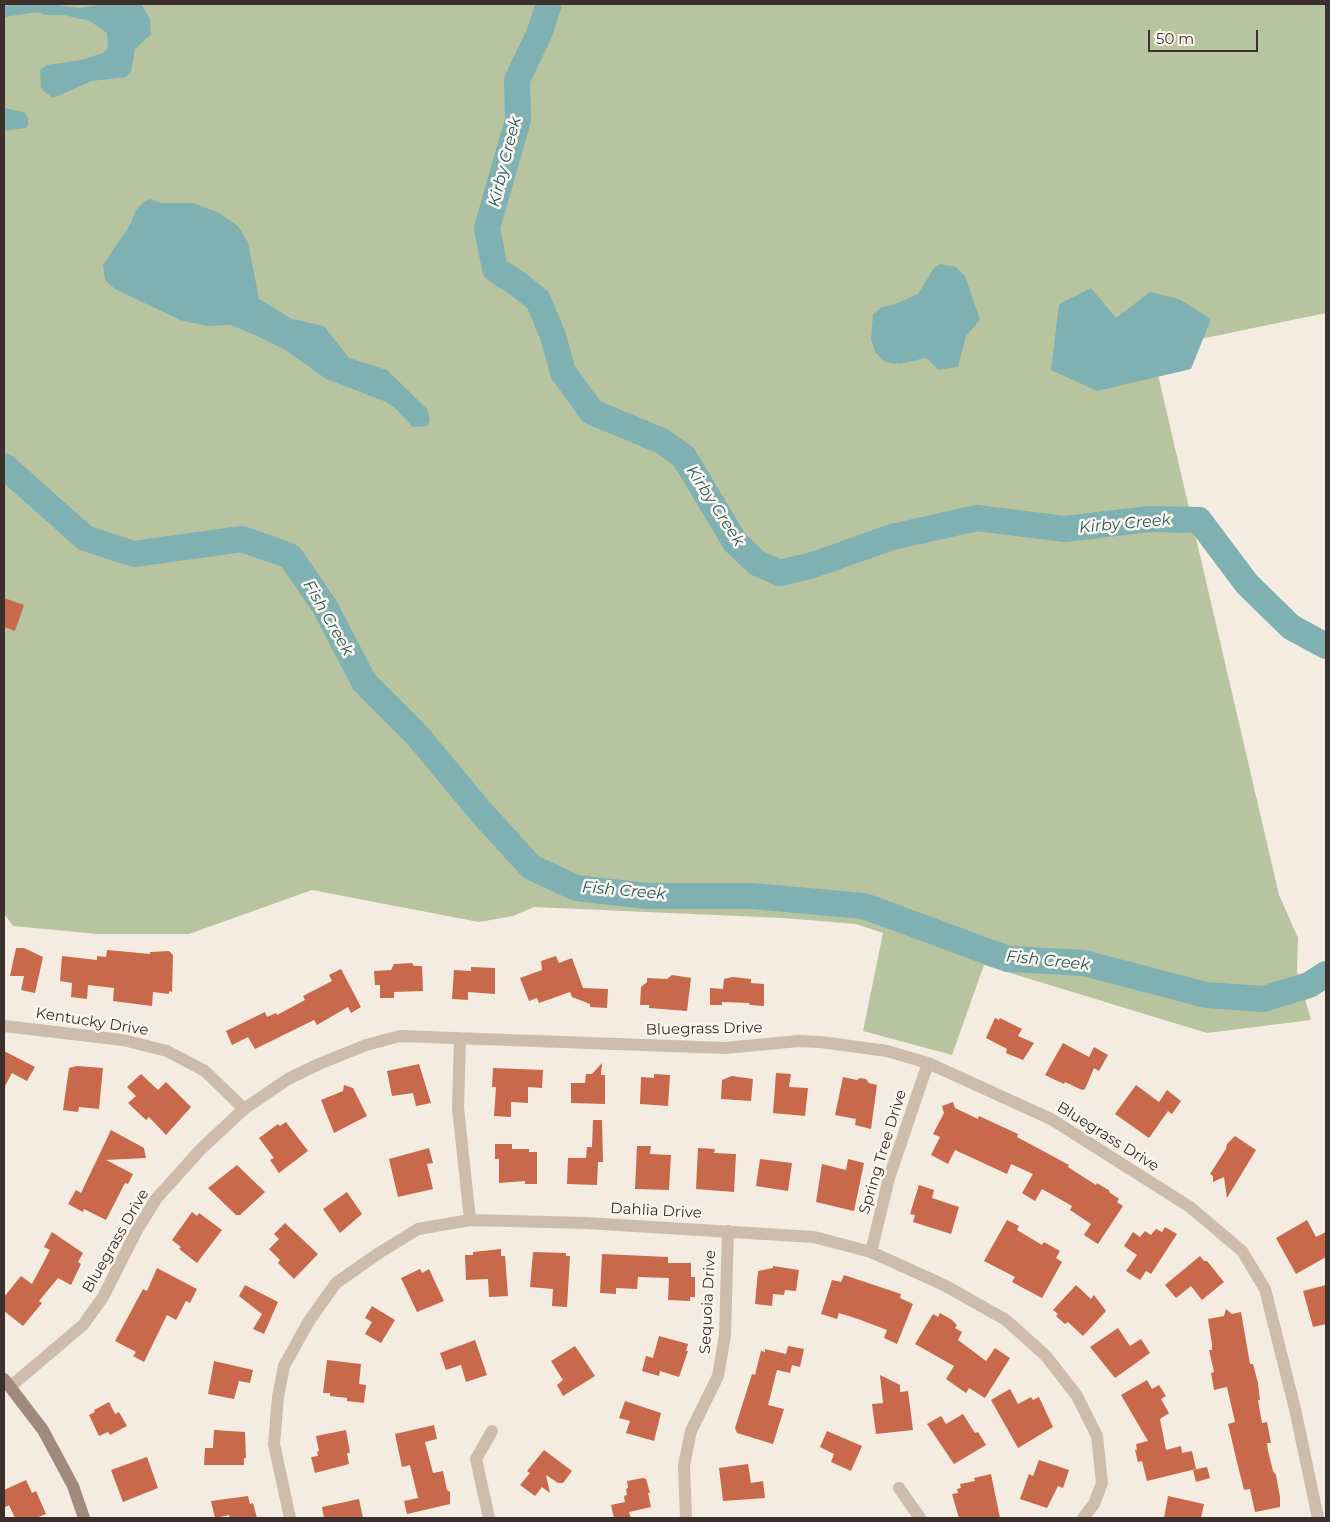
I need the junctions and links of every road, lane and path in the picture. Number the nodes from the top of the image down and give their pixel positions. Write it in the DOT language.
graph roads {
  1 [pos="4,1026"];
  2 [pos="460,1038"];
  3 [pos="928,1063"];
  4 [pos="244,1109"];
  5 [pos="470,1220"];
  6 [pos="728,1231"];
  7 [pos="871,1252"];
  8 [pos="7,1383"];
  9 [pos="492,1431"];
  10 [pos="899,1488"];
  11 [pos="84,1518"];
  12 [pos="290,1518"];
  13 [pos="489,1518"];
  14 [pos="686,1518"];
  15 [pos="920,1518"];
  16 [pos="1083,1518"];
  17 [pos="1318,1518"];
  1 -- 4 [label="street, Kentucky Drive"];
  2 -- 3 [label="street, Bluegrass Drive"];
  2 -- 4 [label="street, Bluegrass Drive"];
  2 -- 5 [label="street"];
  3 -- 7 [label="street, Spring Tree Drive"];
  3 -- 17 [label="street, Bluegrass Drive"];
  4 -- 8 [label="street, Bluegrass Drive"];
  5 -- 6 [label="street, Dahlia Drive"];
  5 -- 12 [label="street, Dahlia Drive"];
  6 -- 7 [label="street, Dahlia Drive"];
  6 -- 14 [label="street, Sequoia Drive"];
  7 -- 16 [label="street, Dahlia Drive"];
  8 -- 11 [label="street"];
  9 -- 13 [label="street"];
  10 -- 15 [label="street"];
}
